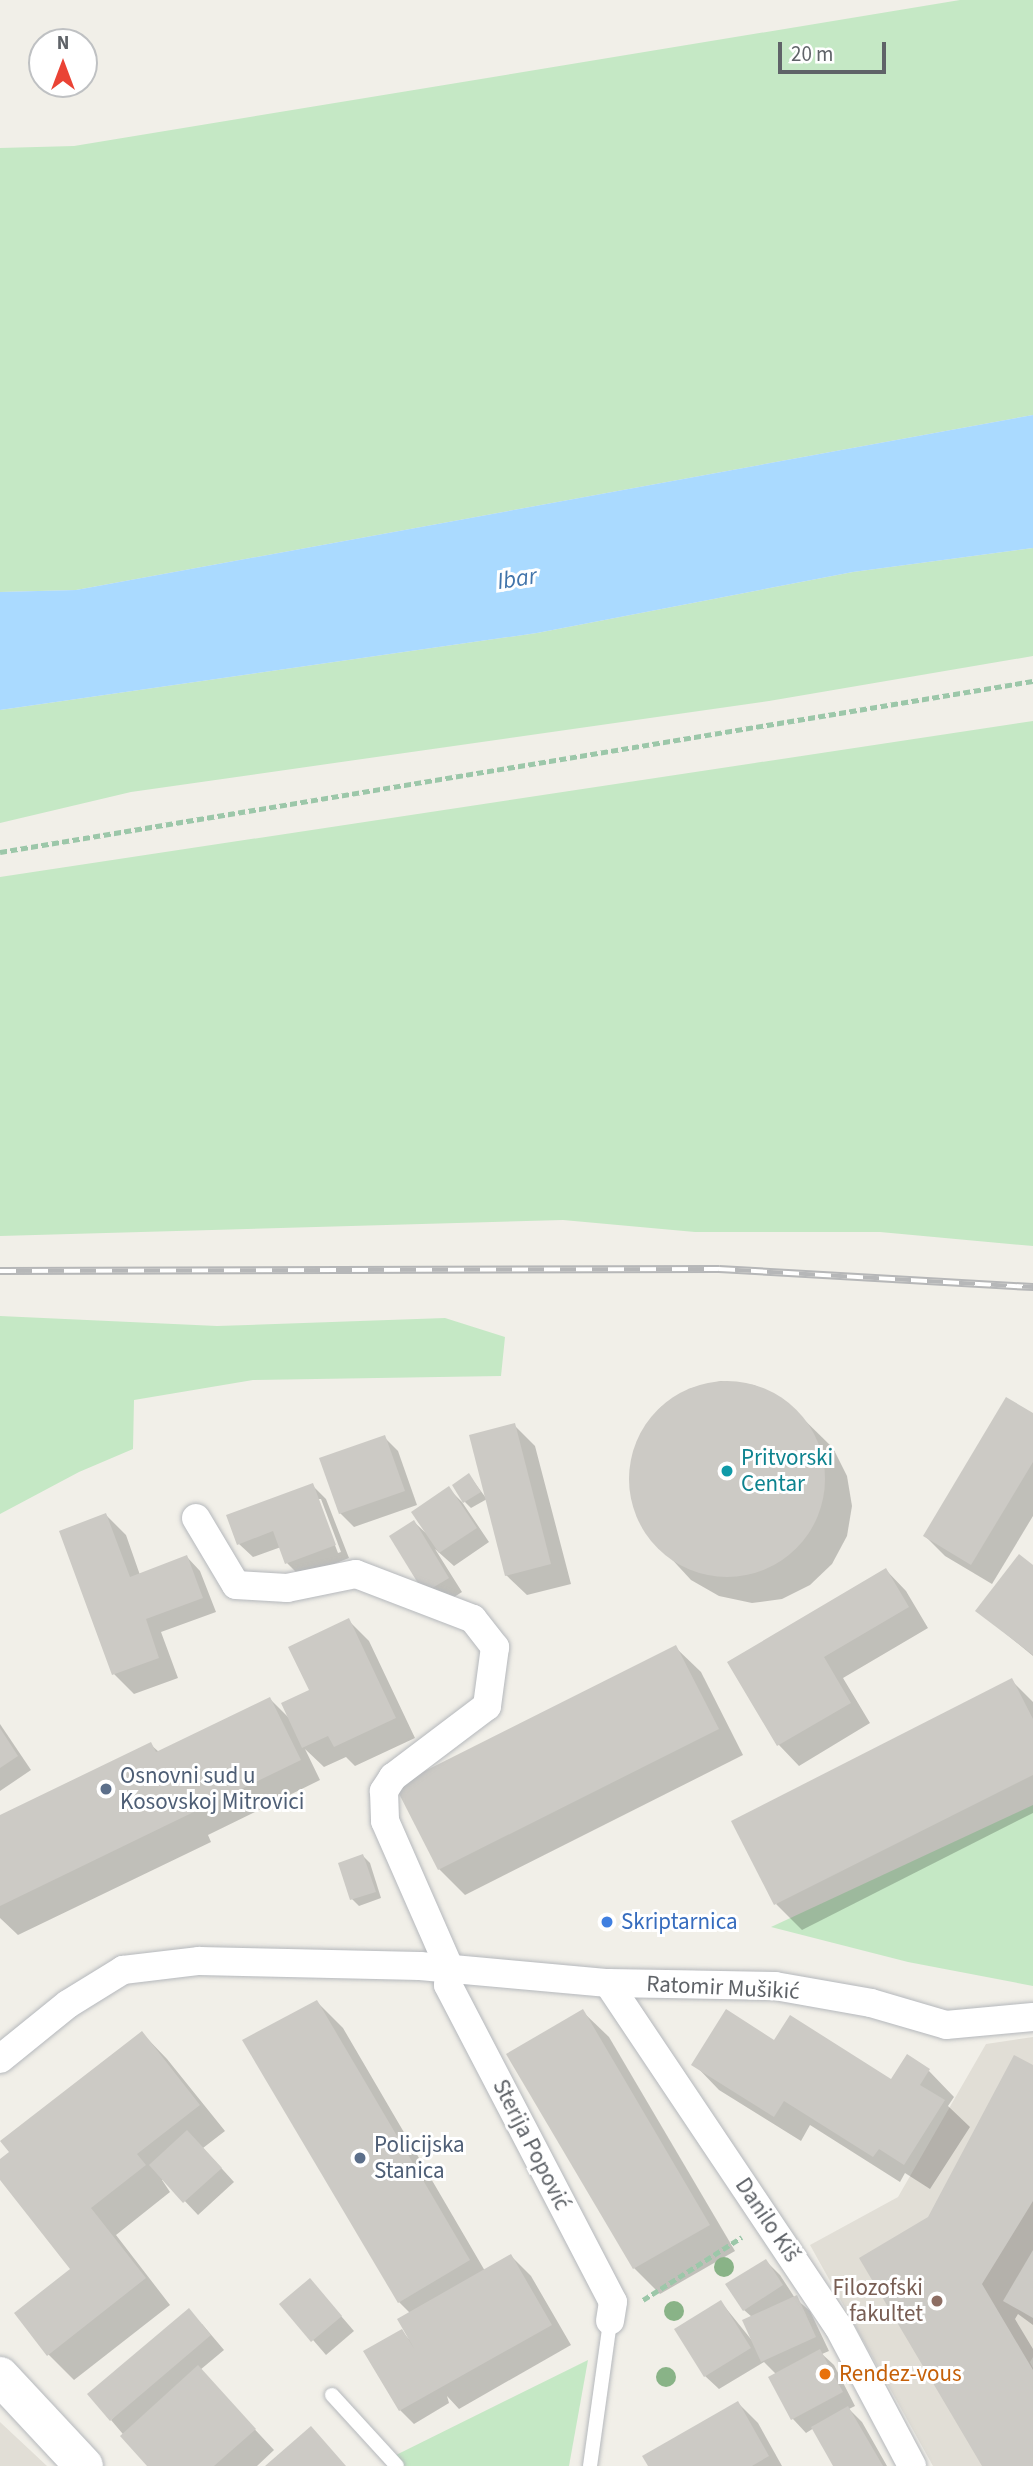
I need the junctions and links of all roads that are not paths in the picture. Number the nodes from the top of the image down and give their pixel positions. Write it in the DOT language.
graph roads {
  1 [pos="196,1518"];
  2 [pos="450,1969"];
  3 [pos="608,1983"];
  4 [pos="1033,2017"];
  5 [pos="0,2059"];
  6 [pos="610,2321"];
  7 [pos="0,2376"];
  8 [pos="332,2395"];
  9 [pos="84,2466"];
  10 [pos="397,2466"];
  11 [pos="590,2466"];
  12 [pos="912,2466"];
  1 -- 2 [label="street"];
  2 -- 3 [label="street, Ratomir Mušikić"];
  2 -- 5 [label="street, Ratomir Mušikić"];
  2 -- 6 [label="street, Sterija Popović"];
  3 -- 4 [label="street, Ratomir Mušikić"];
  3 -- 12 [label="street, Danilo Kiš"];
  6 -- 11 [label="lane, Sterija Popović"];
  7 -- 9 [label="main road"];
  8 -- 10 [label="lane"];
}
